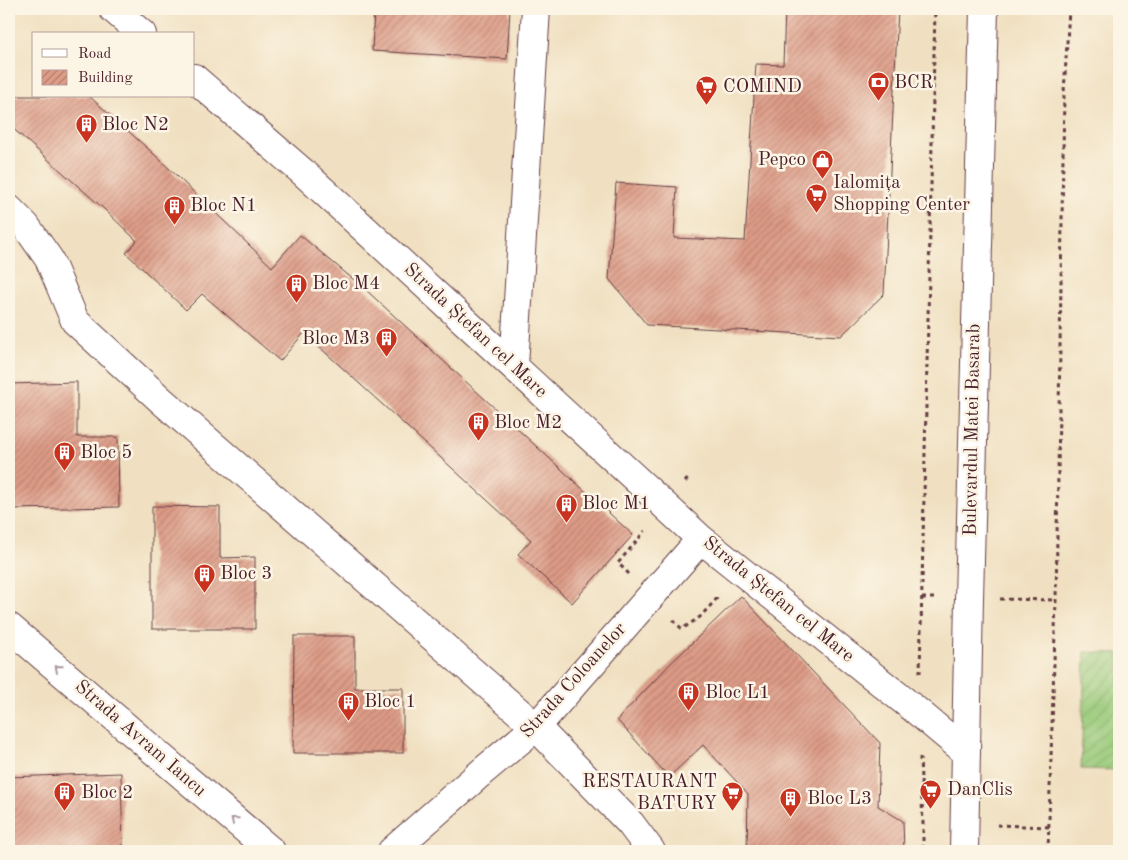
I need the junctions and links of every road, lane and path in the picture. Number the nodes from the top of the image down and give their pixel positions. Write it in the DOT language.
graph roads {
  1 [pos="113,9"];
  2 [pos="536,9"];
  3 [pos="935,9"];
  4 [pos="984,9"];
  5 [pos="1069,9"];
  6 [pos="140,32"];
  7 [pos="195,79"];
  8 [pos="9,209"];
  9 [pos="514,366"];
  10 [pos="701,539"];
  11 [pos="922,598"];
  12 [pos="9,627"];
  13 [pos="536,727"];
  14 [pos="966,752"];
  15 [pos="923,823"];
  16 [pos="271,851"];
  17 [pos="392,851"];
  18 [pos="651,851"];
  19 [pos="923,851"];
  20 [pos="964,851"];
  21 [pos="1048,851"];
  1 -- 6 [label="street"];
  2 -- 9 [label="street"];
  3 -- 11 [label="path"];
  4 -- 14 [label="street, Bulevardul Matei Basarab"];
  5 -- 21 [label="path"];
  7 -- 9 [label="street, Strada Ștefan cel Mare"];
  8 -- 13 [label="street"];
  9 -- 10 [label="street, Strada Ștefan cel Mare"];
  10 -- 13 [label="street, Strada Coloanelor"];
  10 -- 14 [label="street, Strada Ștefan cel Mare"];
  16 -- 12 [label="street, Strada Avram Iancu, one-way"];
  13 -- 17 [label="street, Strada Coloanelor"];
  13 -- 18 [label="street"];
  14 -- 20 [label="street, Bulevardul Matei Basarab"];
  15 -- 19 [label="path"];
}
